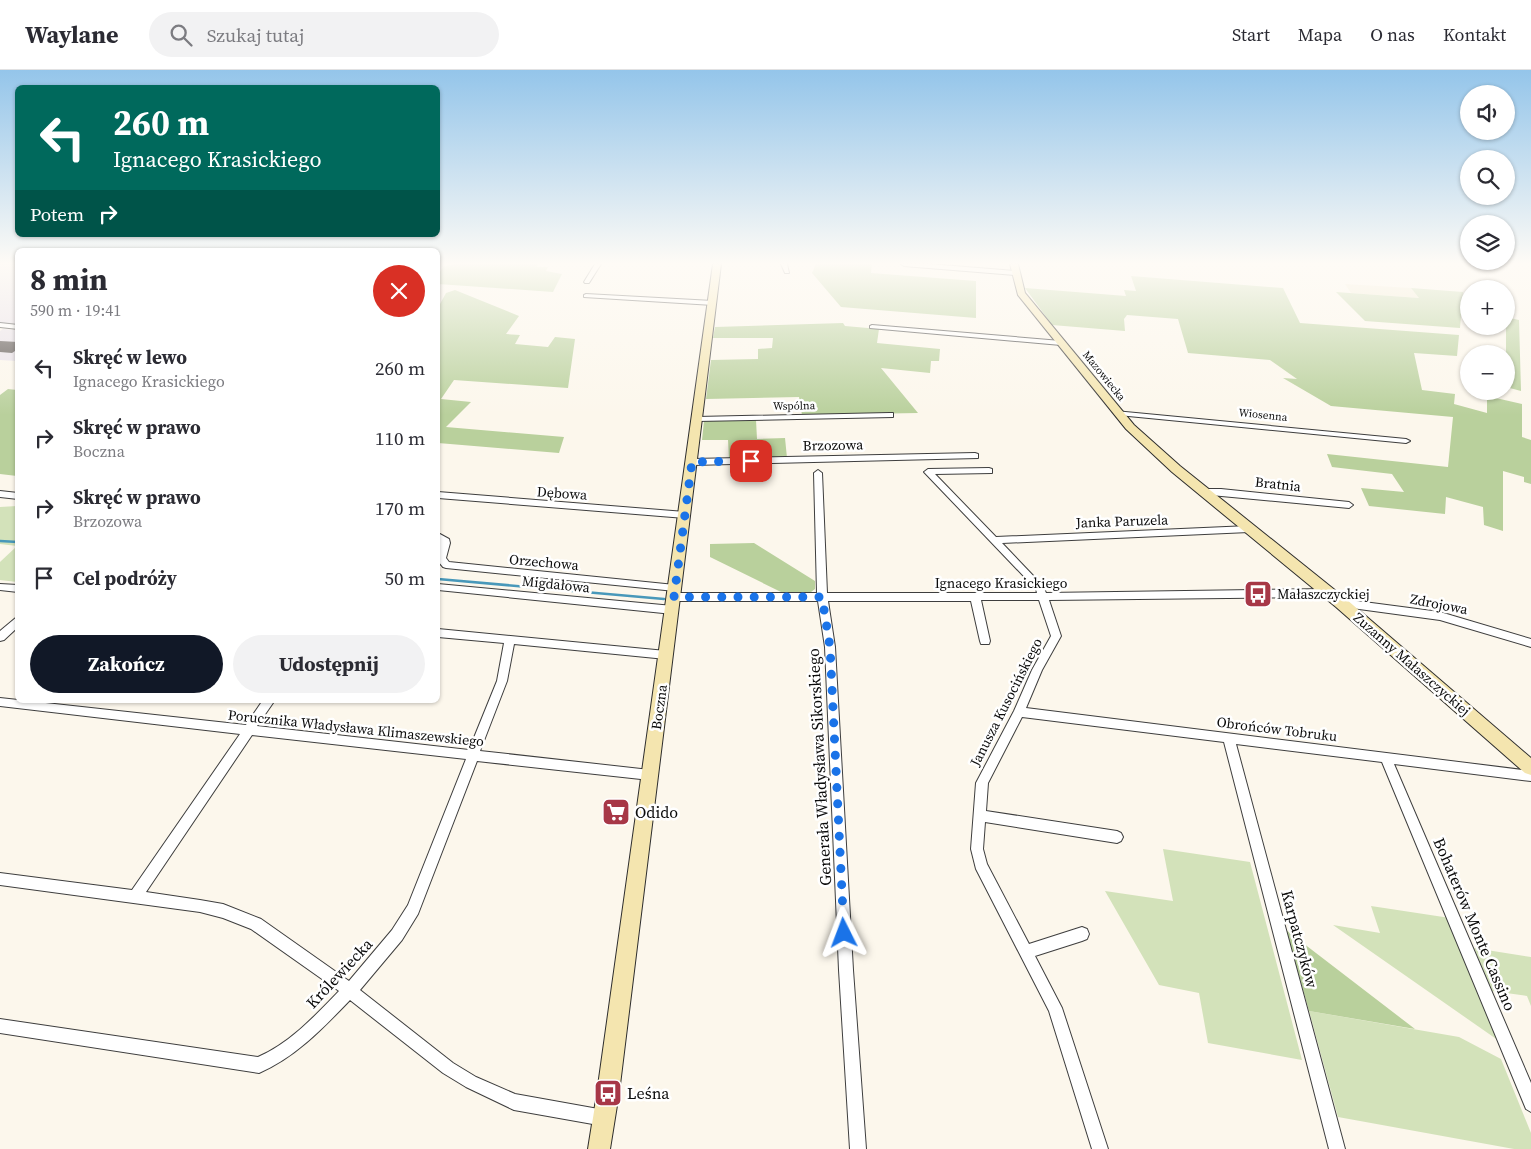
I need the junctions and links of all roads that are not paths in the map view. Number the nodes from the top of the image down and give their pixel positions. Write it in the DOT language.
graph roads {
  1 [pos="711,314"];
  2 [pos="1038,314"];
  3 [pos="0,325"];
  4 [pos="15,327"];
  5 [pos="872,327"];
  6 [pos="1061,343"];
  7 [pos="1118,413"];
  8 [pos="890,415"];
  9 [pos="697,418"];
  10 [pos="1130,427"];
  11 [pos="1406,441"];
  12 [pos="975,456"];
  13 [pos="692,462"];
  14 [pos="989,471"];
  15 [pos="818,473"];
  16 [pos="1203,492"];
  17 [pos="0,494"];
  18 [pos="15,496"];
  19 [pos="440,496"];
  20 [pos="1349,505"];
  21 [pos="685,515"];
  22 [pos="1249,530"];
  23 [pos="440,537"];
  24 [pos="995,540"];
  25 [pos="0,587"];
  26 [pos="440,587"];
  27 [pos="15,589"];
  28 [pos="1328,593"];
  29 [pos="1042,596"];
  30 [pos="822,597"];
  31 [pos="975,597"];
  32 [pos="674,598"];
  33 [pos="1341,603"];
  34 [pos="15,623"];
  35 [pos="440,633"];
  36 [pos="0,637"];
  37 [pos="510,639"];
  38 [pos="985,641"];
  39 [pos="1531,642"];
  40 [pos="666,656"];
  41 [pos="0,702"];
  42 [pos="267,703"];
  43 [pos="1019,712"];
  44 [pos="248,731"];
  45 [pos="1229,739"];
  46 [pos="472,756"];
  47 [pos="1386,758"];
  48 [pos="1531,768"];
  49 [pos="650,775"];
  50 [pos="1531,776"];
  51 [pos="980,816"];
  52 [pos="1117,837"];
  53 [pos="0,879"];
  54 [pos="135,897"];
  55 [pos="1082,934"];
  56 [pos="1026,952"];
  57 [pos="349,990"];
  58 [pos="0,1026"];
  59 [pos="1531,1104"];
  60 [pos="604,1118"];
  61 [pos="599,1149"];
  62 [pos="858,1149"];
  63 [pos="1100,1149"];
  64 [pos="1337,1149"];
  1 -- 9 [label="street, Boczna"];
  2 -- 6 [label="street, Mazowiecka"];
  3 -- 4 [label="street"];
  5 -- 6 [label="street"];
  6 -- 7 [label="street, Mazowiecka"];
  7 -- 10 [label="street, Mazowiecka"];
  7 -- 11 [label="street, Wiosenna"];
  8 -- 9 [label="street, Wspólna"];
  9 -- 13 [label="street, Boczna"];
  10 -- 16 [label="street, Zuzanny Małaszczyckiej"];
  12 -- 13 [label="street, Brzozowa"];
  13 -- 21 [label="street, Boczna"];
  14 -- 24 [label="street, Janusza Kusocińskiego"];
  15 -- 30 [label="street, Generała Władysława Sikorskiego"];
  16 -- 20 [label="street, Bratnia"];
  16 -- 22 [label="street, Zuzanny Małaszczyckiej"];
  17 -- 18 [label="street"];
  19 -- 21 [label="street, Dębowa"];
  21 -- 32 [label="street, Boczna"];
  22 -- 24 [label="street, Janka Paruzela"];
  22 -- 28 [label="street, Zuzanny Małaszczyckiej"];
  23 -- 32 [label="street, Orzechowa"];
  24 -- 29 [label="street, Janusza Kusocińskiego"];
  25 -- 27 [label="street"];
  26 -- 32 [label="street, Migdałowa"];
  28 -- 29 [label="street, Ignacego Krasickiego"];
  28 -- 33 [label="street, Zuzanny Małaszczyckiej"];
  29 -- 31 [label="street, Ignacego Krasickiego"];
  29 -- 43 [label="street, Janusza Kusocińskiego"];
  30 -- 31 [label="street, Ignacego Krasickiego"];
  30 -- 32 [label="street, Ignacego Krasickiego"];
  30 -- 62 [label="street, Generała Władysława Sikorskiego"];
  31 -- 38 [label="street"];
  32 -- 40 [label="street, Boczna"];
  33 -- 39 [label="street, Zdrojowa"];
  33 -- 48 [label="street, Zuzanny Małaszczyckiej"];
  34 -- 36 [label="street"];
  35 -- 37 [label="street"];
  37 -- 40 [label="street"];
  37 -- 46 [label="street, Królewiecka"];
  40 -- 49 [label="street, Boczna"];
  41 -- 44 [label="street, Porucznika Władysława Klimaszewskiego"];
  42 -- 44 [label="street"];
  43 -- 45 [label="street, Obrońców Tobruku"];
  43 -- 51 [label="street, Janusza Kusocińskiego"];
  44 -- 46 [label="street, Porucznika Władysława Klimaszewskiego"];
  44 -- 54 [label="street"];
  45 -- 47 [label="street, Obrońców Tobruku"];
  45 -- 64 [label="street, Karpatczyków"];
  46 -- 49 [label="street, Porucznika Władysława Klimaszewskiego"];
  46 -- 57 [label="street, Królewiecka"];
  47 -- 50 [label="street, Obrońców Tobruku"];
  47 -- 59 [label="street, Bohaterów Monte Cassino"];
  49 -- 60 [label="street, Boczna"];
  51 -- 52 [label="street"];
  51 -- 56 [label="street, Janusza Kusocińskiego"];
  53 -- 54 [label="street"];
  54 -- 57 [label="street"];
  55 -- 56 [label="street"];
  56 -- 63 [label="street, Janusza Kusocińskiego"];
  57 -- 58 [label="street, Królewiecka"];
  57 -- 60 [label="street"];
  60 -- 61 [label="street, Boczna"];
}
